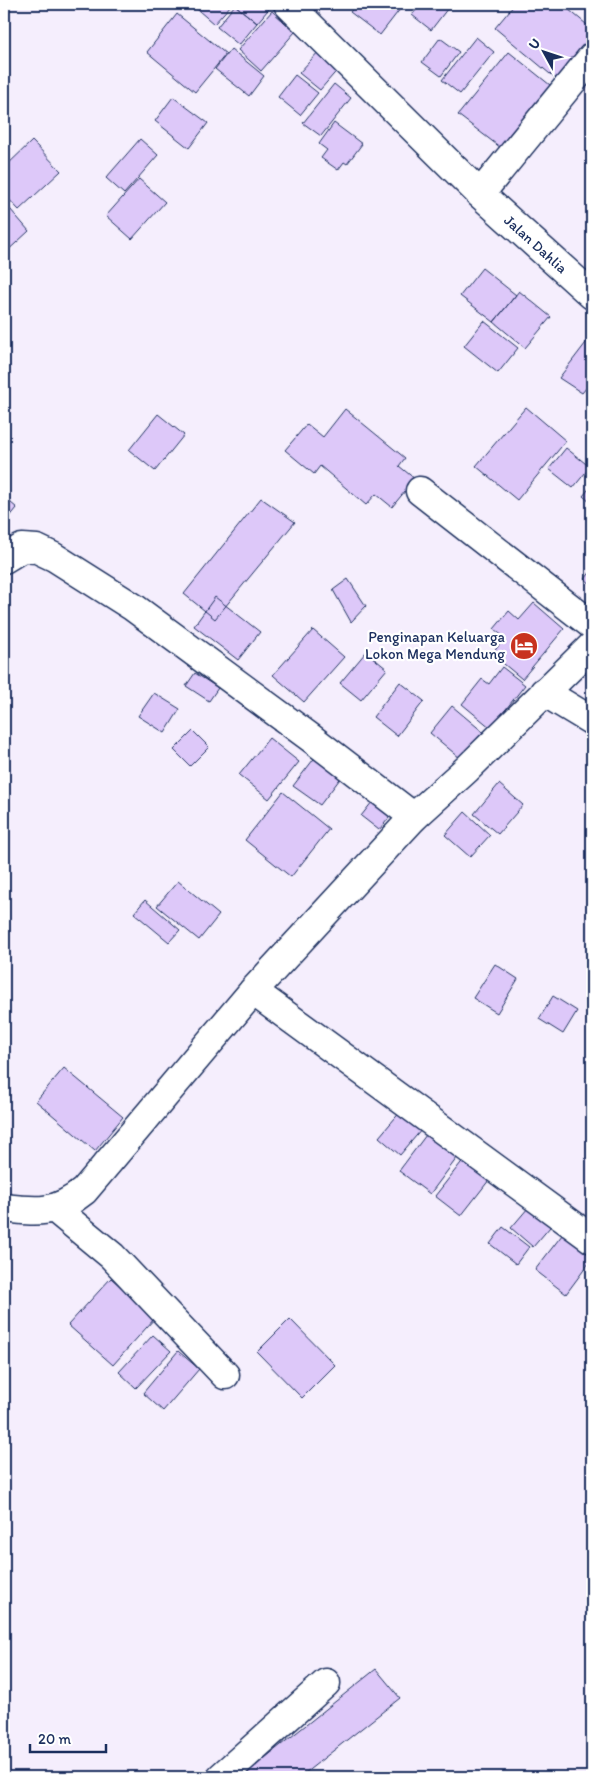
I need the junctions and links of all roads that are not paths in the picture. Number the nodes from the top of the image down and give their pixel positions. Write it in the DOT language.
graph roads {
  1 [pos="288,4"];
  2 [pos="592,57"];
  3 [pos="480,194"];
  4 [pos="592,296"];
  5 [pos="420,492"];
  6 [pos="4,560"];
  7 [pos="592,625"];
  8 [pos="592,646"];
  9 [pos="544,692"];
  10 [pos="592,721"];
  11 [pos="414,818"];
  12 [pos="253,991"];
  13 [pos="4,1208"];
  14 [pos="54,1208"];
  15 [pos="592,1239"];
  16 [pos="225,1375"];
  17 [pos="326,1683"];
  18 [pos="221,1777"];
  1 -- 3 [label="street, Jalan Dahlia"];
  2 -- 3 [label="street"];
  3 -- 4 [label="street, Jalan Dahlia"];
  5 -- 7 [label="street"];
  6 -- 11 [label="street"];
  8 -- 9 [label="street"];
  9 -- 10 [label="street"];
  9 -- 11 [label="street"];
  11 -- 12 [label="street"];
  12 -- 14 [label="street"];
  12 -- 15 [label="street"];
  13 -- 14 [label="street"];
  14 -- 16 [label="street"];
  17 -- 18 [label="street"];
}
